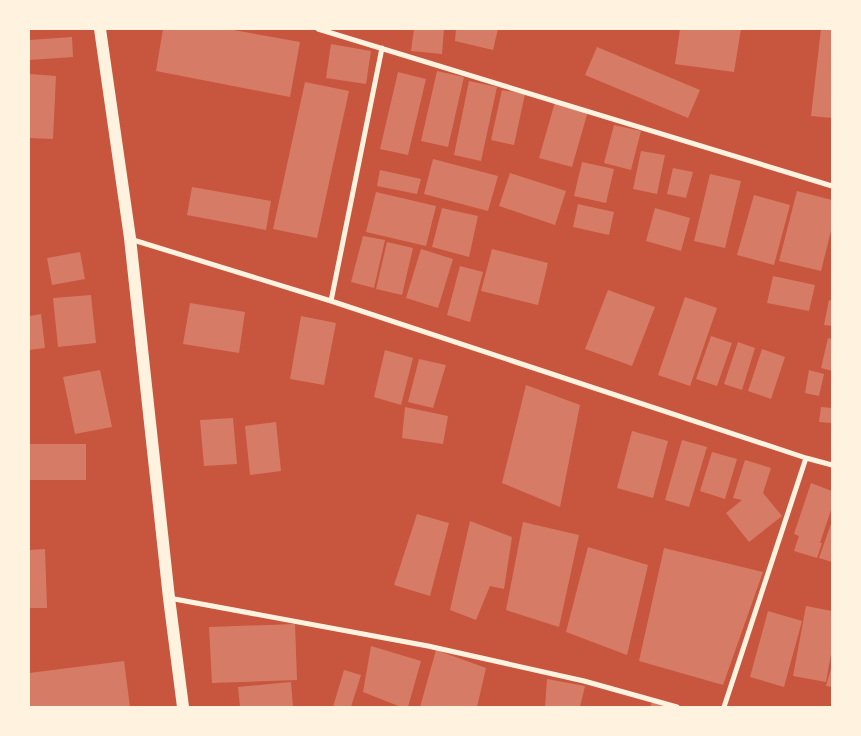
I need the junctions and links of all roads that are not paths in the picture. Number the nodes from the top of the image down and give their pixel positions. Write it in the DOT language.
graph roads {
  1 [pos="100,29"];
  2 [pos="318,29"];
  3 [pos="382,48"];
  4 [pos="832,186"];
  5 [pos="130,238"];
  6 [pos="331,301"];
  7 [pos="806,458"];
  8 [pos="832,465"];
  9 [pos="169,598"];
  10 [pos="184,707"];
  11 [pos="677,707"];
  12 [pos="724,707"];
  1 -- 5 [label="main road"];
  2 -- 3 [label="street"];
  3 -- 4 [label="street"];
  3 -- 6 [label="street"];
  5 -- 6 [label="street"];
  5 -- 9 [label="main road"];
  6 -- 7 [label="street"];
  7 -- 8 [label="street"];
  7 -- 12 [label="street"];
  9 -- 10 [label="main road"];
  9 -- 11 [label="street"];
}
